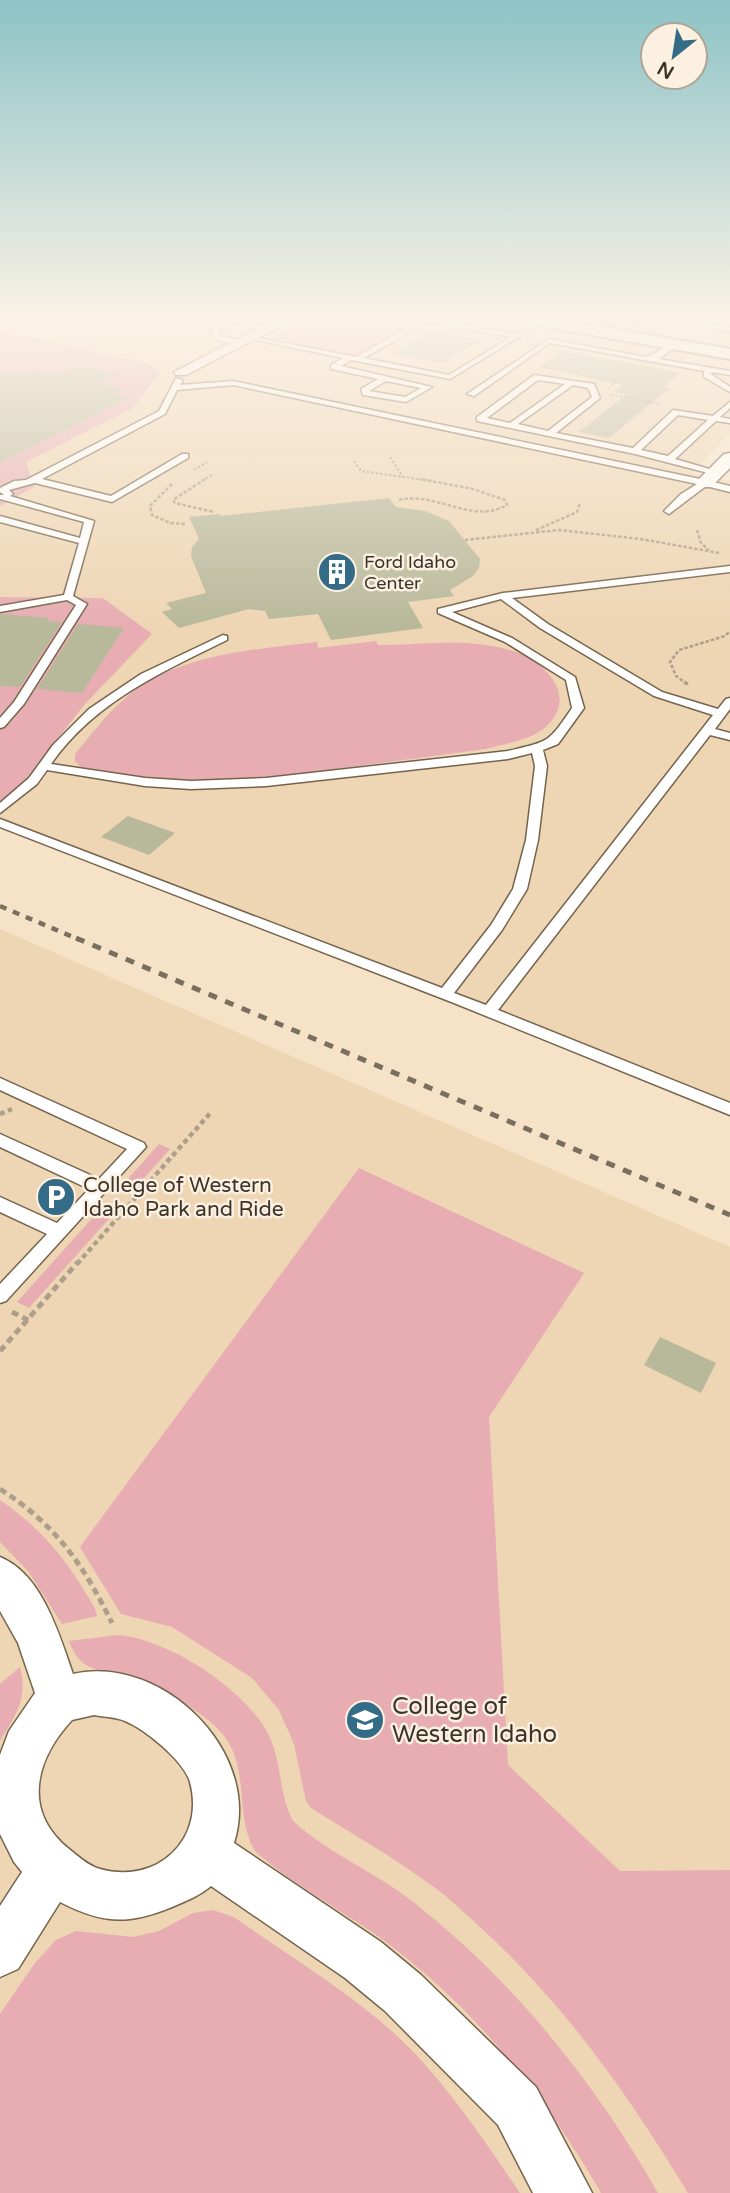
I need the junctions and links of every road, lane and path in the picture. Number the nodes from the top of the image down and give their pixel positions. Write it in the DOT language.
graph roads {
  1 [pos="143,422"];
  2 [pos="453,422"];
  3 [pos="498,422"];
  4 [pos="517,422"];
  5 [pos="565,422"];
  6 [pos="665,422"];
  7 [pos="710,422"];
  8 [pos="513,425"];
  9 [pos="551,433"];
  10 [pos="635,451"];
  11 [pos="185,456"];
  12 [pos="390,457"];
  13 [pos="670,459"];
  14 [pos="354,461"];
  15 [pos="207,462"];
  16 [pos="720,470"];
  17 [pos="213,474"];
  18 [pos="186,475"];
  19 [pos="404,478"];
  20 [pos="178,481"];
  21 [pos="31,482"];
  22 [pos="730,489"];
  23 [pos="4,497"];
  24 [pos="399,500"];
  25 [pos="580,503"];
  26 [pos="669,511"];
  27 [pos="214,512"];
  28 [pos="0,520"];
  29 [pos="186,524"];
  30 [pos="697,530"];
  31 [pos="535,531"];
  32 [pos="465,540"];
  33 [pos="84,542"];
  34 [pos="709,551"];
  35 [pos="720,554"];
  36 [pos="730,569"];
  37 [pos="503,596"];
  38 [pos="68,597"];
  39 [pos="0,609"];
  40 [pos="730,631"];
  41 [pos="223,638"];
  42 [pos="697,687"];
  43 [pos="730,701"];
  44 [pos="719,713"];
  45 [pos="0,725"];
  46 [pos="707,730"];
  47 [pos="730,737"];
  48 [pos="537,748"];
  49 [pos="43,766"];
  50 [pos="0,808"];
  51 [pos="0,823"];
  52 [pos="444,995"];
  53 [pos="489,1012"];
  54 [pos="0,1084"];
  55 [pos="730,1110"];
  56 [pos="212,1111"];
  57 [pos="0,1140"];
  58 [pos="101,1187"];
  59 [pos="0,1204"];
  60 [pos="59,1232"];
  61 [pos="6,1278"];
  62 [pos="0,1296"];
  63 [pos="12,1312"];
  64 [pos="28,1320"];
  65 [pos="0,1352"];
  66 [pos="0,1489"];
  67 [pos="0,1578"];
  68 [pos="112,1623"];
  69 [pos="60,1700"];
  70 [pos="206,1853"];
  71 [pos="53,1869"];
  72 [pos="0,1951"];
  73 [pos="565,2193"];
  1 -- 21 [label="lane"];
  2 -- 16 [label="lane"];
  3 -- 8 [label="lane"];
  4 -- 8 [label="lane"];
  5 -- 9 [label="lane"];
  6 -- 10 [label="lane"];
  7 -- 13 [label="lane"];
  8 -- 9 [label="lane"];
  9 -- 10 [label="lane"];
  10 -- 13 [label="lane"];
  11 -- 21 [label="lane"];
  12 -- 19 [label="path"];
  13 -- 16 [label="lane"];
  14 -- 19 [label="path"];
  15 -- 18 [label="path"];
  16 -- 22 [label="lane"];
  16 -- 26 [label="lane"];
  17 -- 27 [label="path"];
  19 -- 24 [label="path"];
  20 -- 29 [label="path"];
  21 -- 23 [label="lane"];
  23 -- 33 [label="lane"];
  25 -- 31 [label="path"];
  28 -- 33 [label="lane"];
  30 -- 34 [label="path"];
  31 -- 32 [label="path"];
  31 -- 34 [label="path"];
  33 -- 38 [label="lane"];
  34 -- 35 [label="path"];
  36 -- 37 [label="lane"];
  37 -- 44 [label="lane"];
  37 -- 48 [label="lane"];
  38 -- 39 [label="lane"];
  38 -- 45 [label="lane"];
  40 -- 42 [label="path"];
  41 -- 49 [label="lane"];
  43 -- 44 [label="lane"];
  44 -- 46 [label="lane"];
  46 -- 47 [label="lane"];
  46 -- 53 [label="lane"];
  48 -- 49 [label="lane"];
  48 -- 52 [label="lane"];
  49 -- 50 [label="lane"];
  51 -- 52 [label="lane"];
  52 -- 53 [label="lane"];
  53 -- 55 [label="lane"];
  54 -- 58 [label="lane"];
  56 -- 64 [label="path"];
  57 -- 58 [label="lane"];
  58 -- 60 [label="lane"];
  59 -- 60 [label="lane"];
  60 -- 61 [label="lane"];
  61 -- 62 [label="lane"];
  63 -- 64 [label="path"];
  64 -- 65 [label="path"];
  66 -- 68 [label="path"];
  67 -- 69 [label="street"];
  69 -- 70 [label="street"];
  69 -- 71 [label="street"];
  70 -- 71 [label="street"];
  70 -- 73 [label="street"];
  71 -- 72 [label="street"];
}
